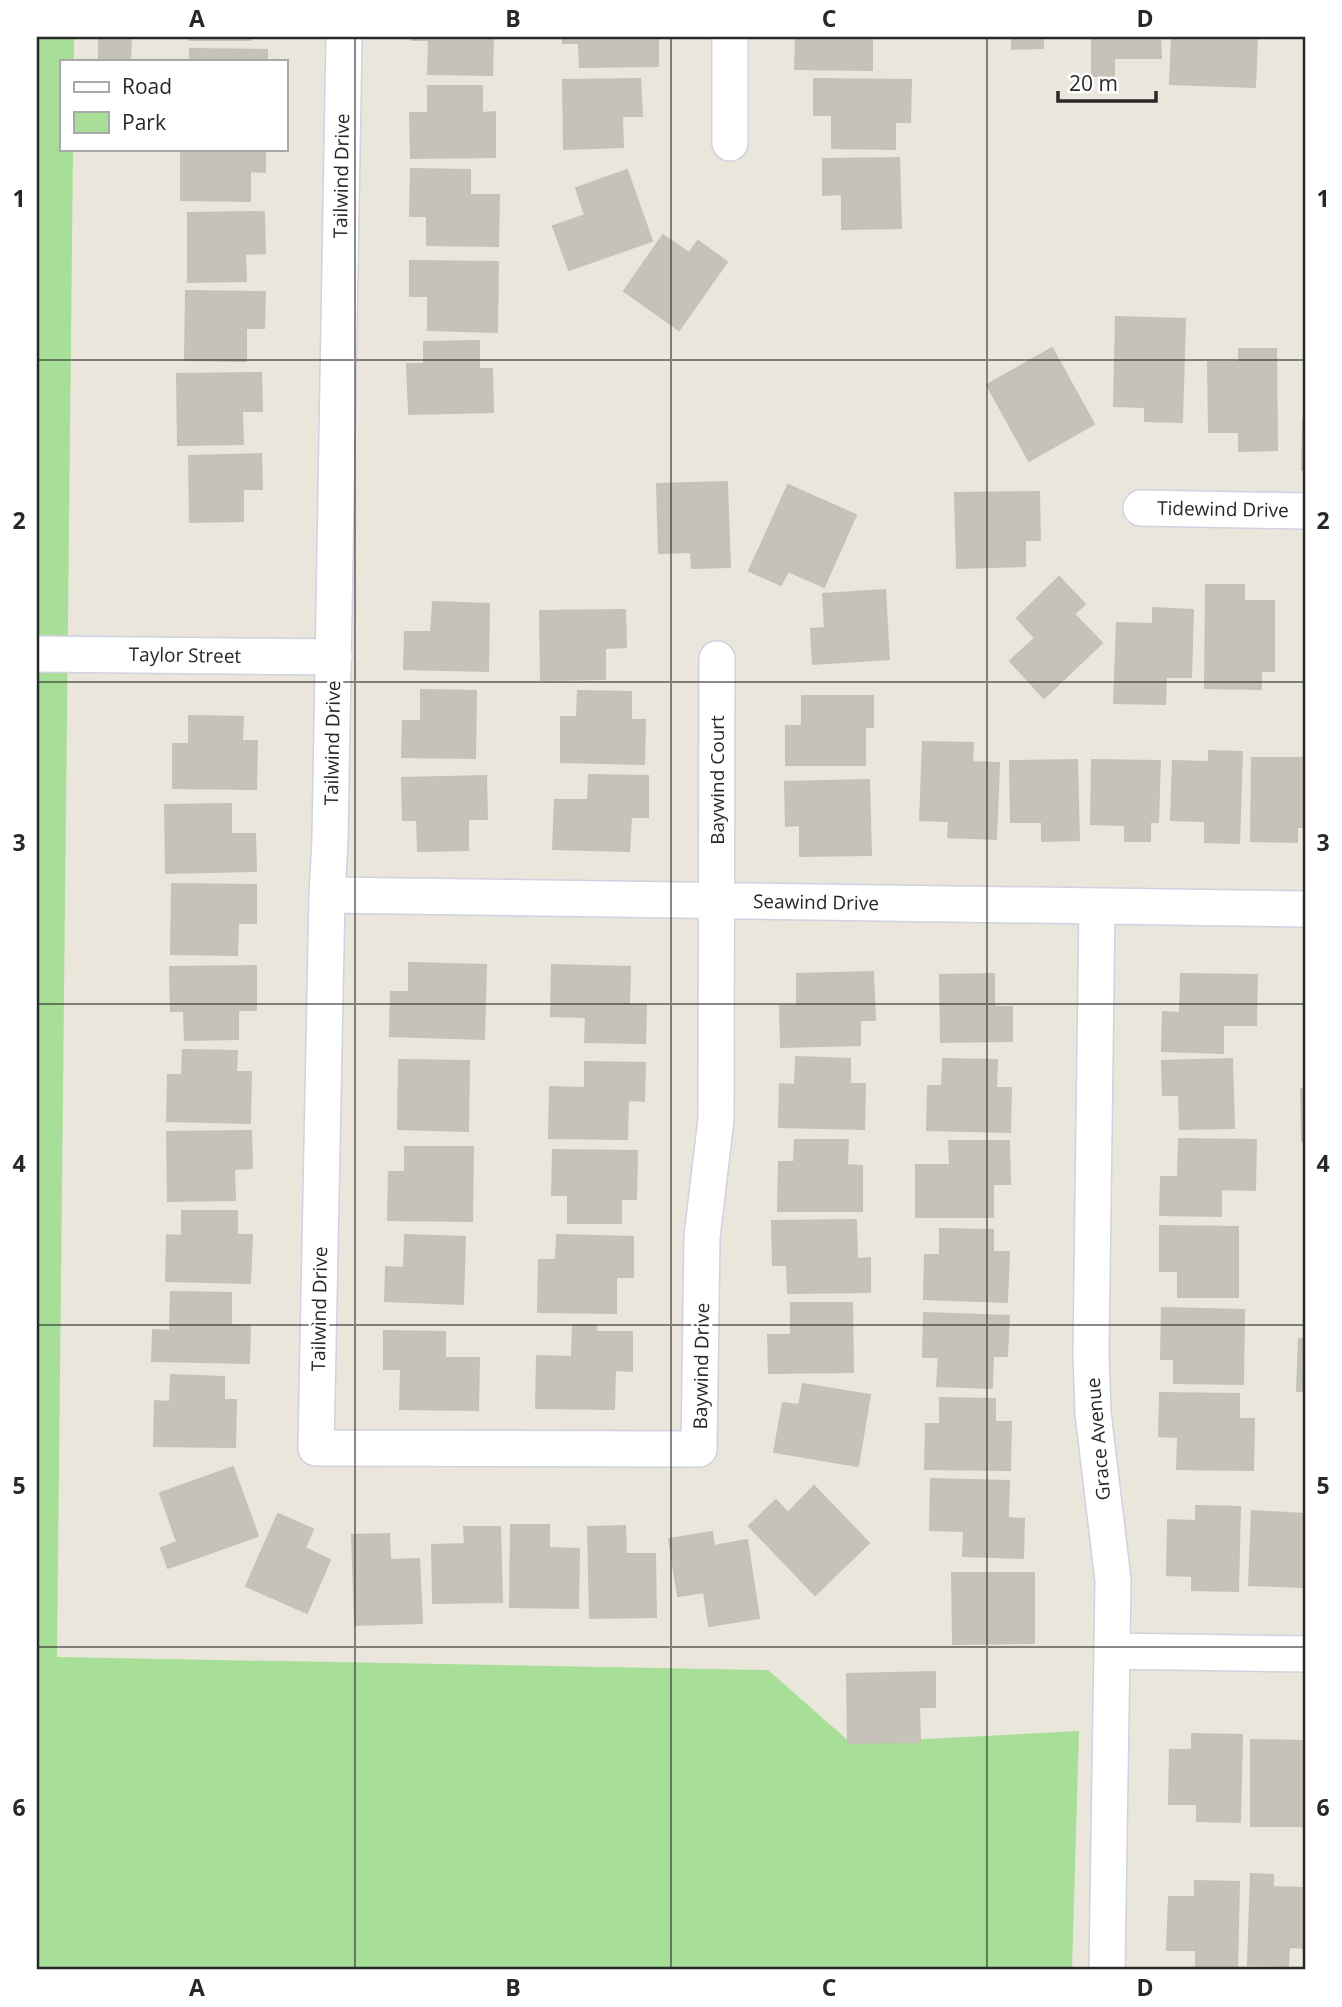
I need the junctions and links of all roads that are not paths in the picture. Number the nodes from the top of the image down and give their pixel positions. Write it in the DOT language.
graph roads {
  1 [pos="344,37"];
  2 [pos="730,37"];
  3 [pos="730,143"];
  4 [pos="1141,508"];
  5 [pos="1305,510"];
  6 [pos="37,654"];
  7 [pos="334,657"];
  8 [pos="717,659"];
  9 [pos="327,895"];
  10 [pos="717,901"];
  11 [pos="1097,906"];
  12 [pos="1305,909"];
  13 [pos="316,1448"];
  14 [pos="1113,1651"];
  15 [pos="1305,1654"];
  16 [pos="1107,1970"];
  1 -- 7 [label="street, Tailwind Drive"];
  2 -- 3 [label="street"];
  4 -- 5 [label="street, Tidewind Drive"];
  6 -- 7 [label="street, Taylor Street"];
  7 -- 9 [label="street, Tailwind Drive"];
  8 -- 10 [label="street, Baywind Court"];
  9 -- 10 [label="street, Seawind Drive"];
  9 -- 13 [label="street, Tailwind Drive"];
  10 -- 11 [label="street, Seawind Drive"];
  10 -- 13 [label="street, Baywind Drive"];
  11 -- 12 [label="street, Seawind Drive"];
  11 -- 14 [label="street, Grace Avenue"];
  14 -- 15 [label="street"];
  14 -- 16 [label="street, Grace Avenue"];
}
